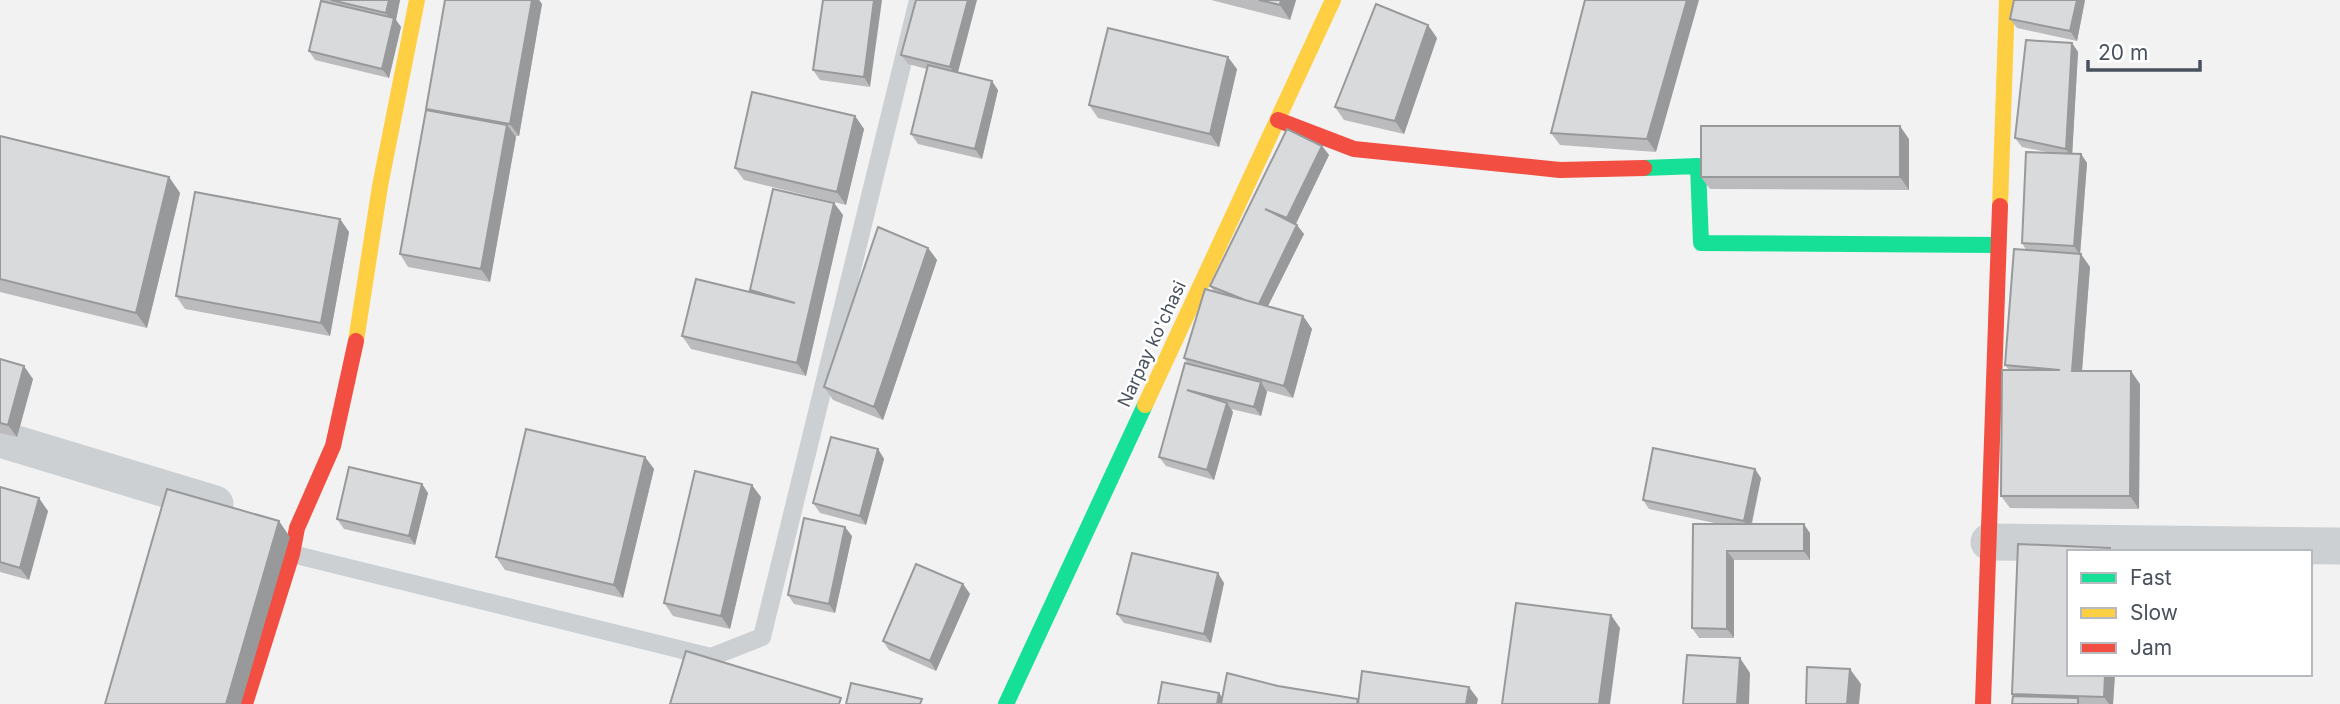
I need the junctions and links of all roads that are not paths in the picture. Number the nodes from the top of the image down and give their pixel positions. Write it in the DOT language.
graph roads {
  1 [pos="417,0"];
  2 [pos="918,0"];
  3 [pos="1333,0"];
  4 [pos="2007,0"];
  5 [pos="1278,120"];
  6 [pos="1997,245"];
  7 [pos="0,439"];
  8 [pos="276,529"];
  9 [pos="1989,542"];
  10 [pos="2340,546"];
  11 [pos="245,704"];
  12 [pos="1006,704"];
  13 [pos="1983,704"];
  1 -- 8 [label="street"];
  2 -- 8 [label="lane"];
  3 -- 5 [label="street, Narpay ko'chasi"];
  4 -- 6 [label="street"];
  5 -- 6 [label="street"];
  5 -- 12 [label="street, Narpay ko'chasi"];
  6 -- 9 [label="street"];
  7 -- 8 [label="street"];
  8 -- 11 [label="street"];
  9 -- 10 [label="street"];
  9 -- 13 [label="street"];
}
